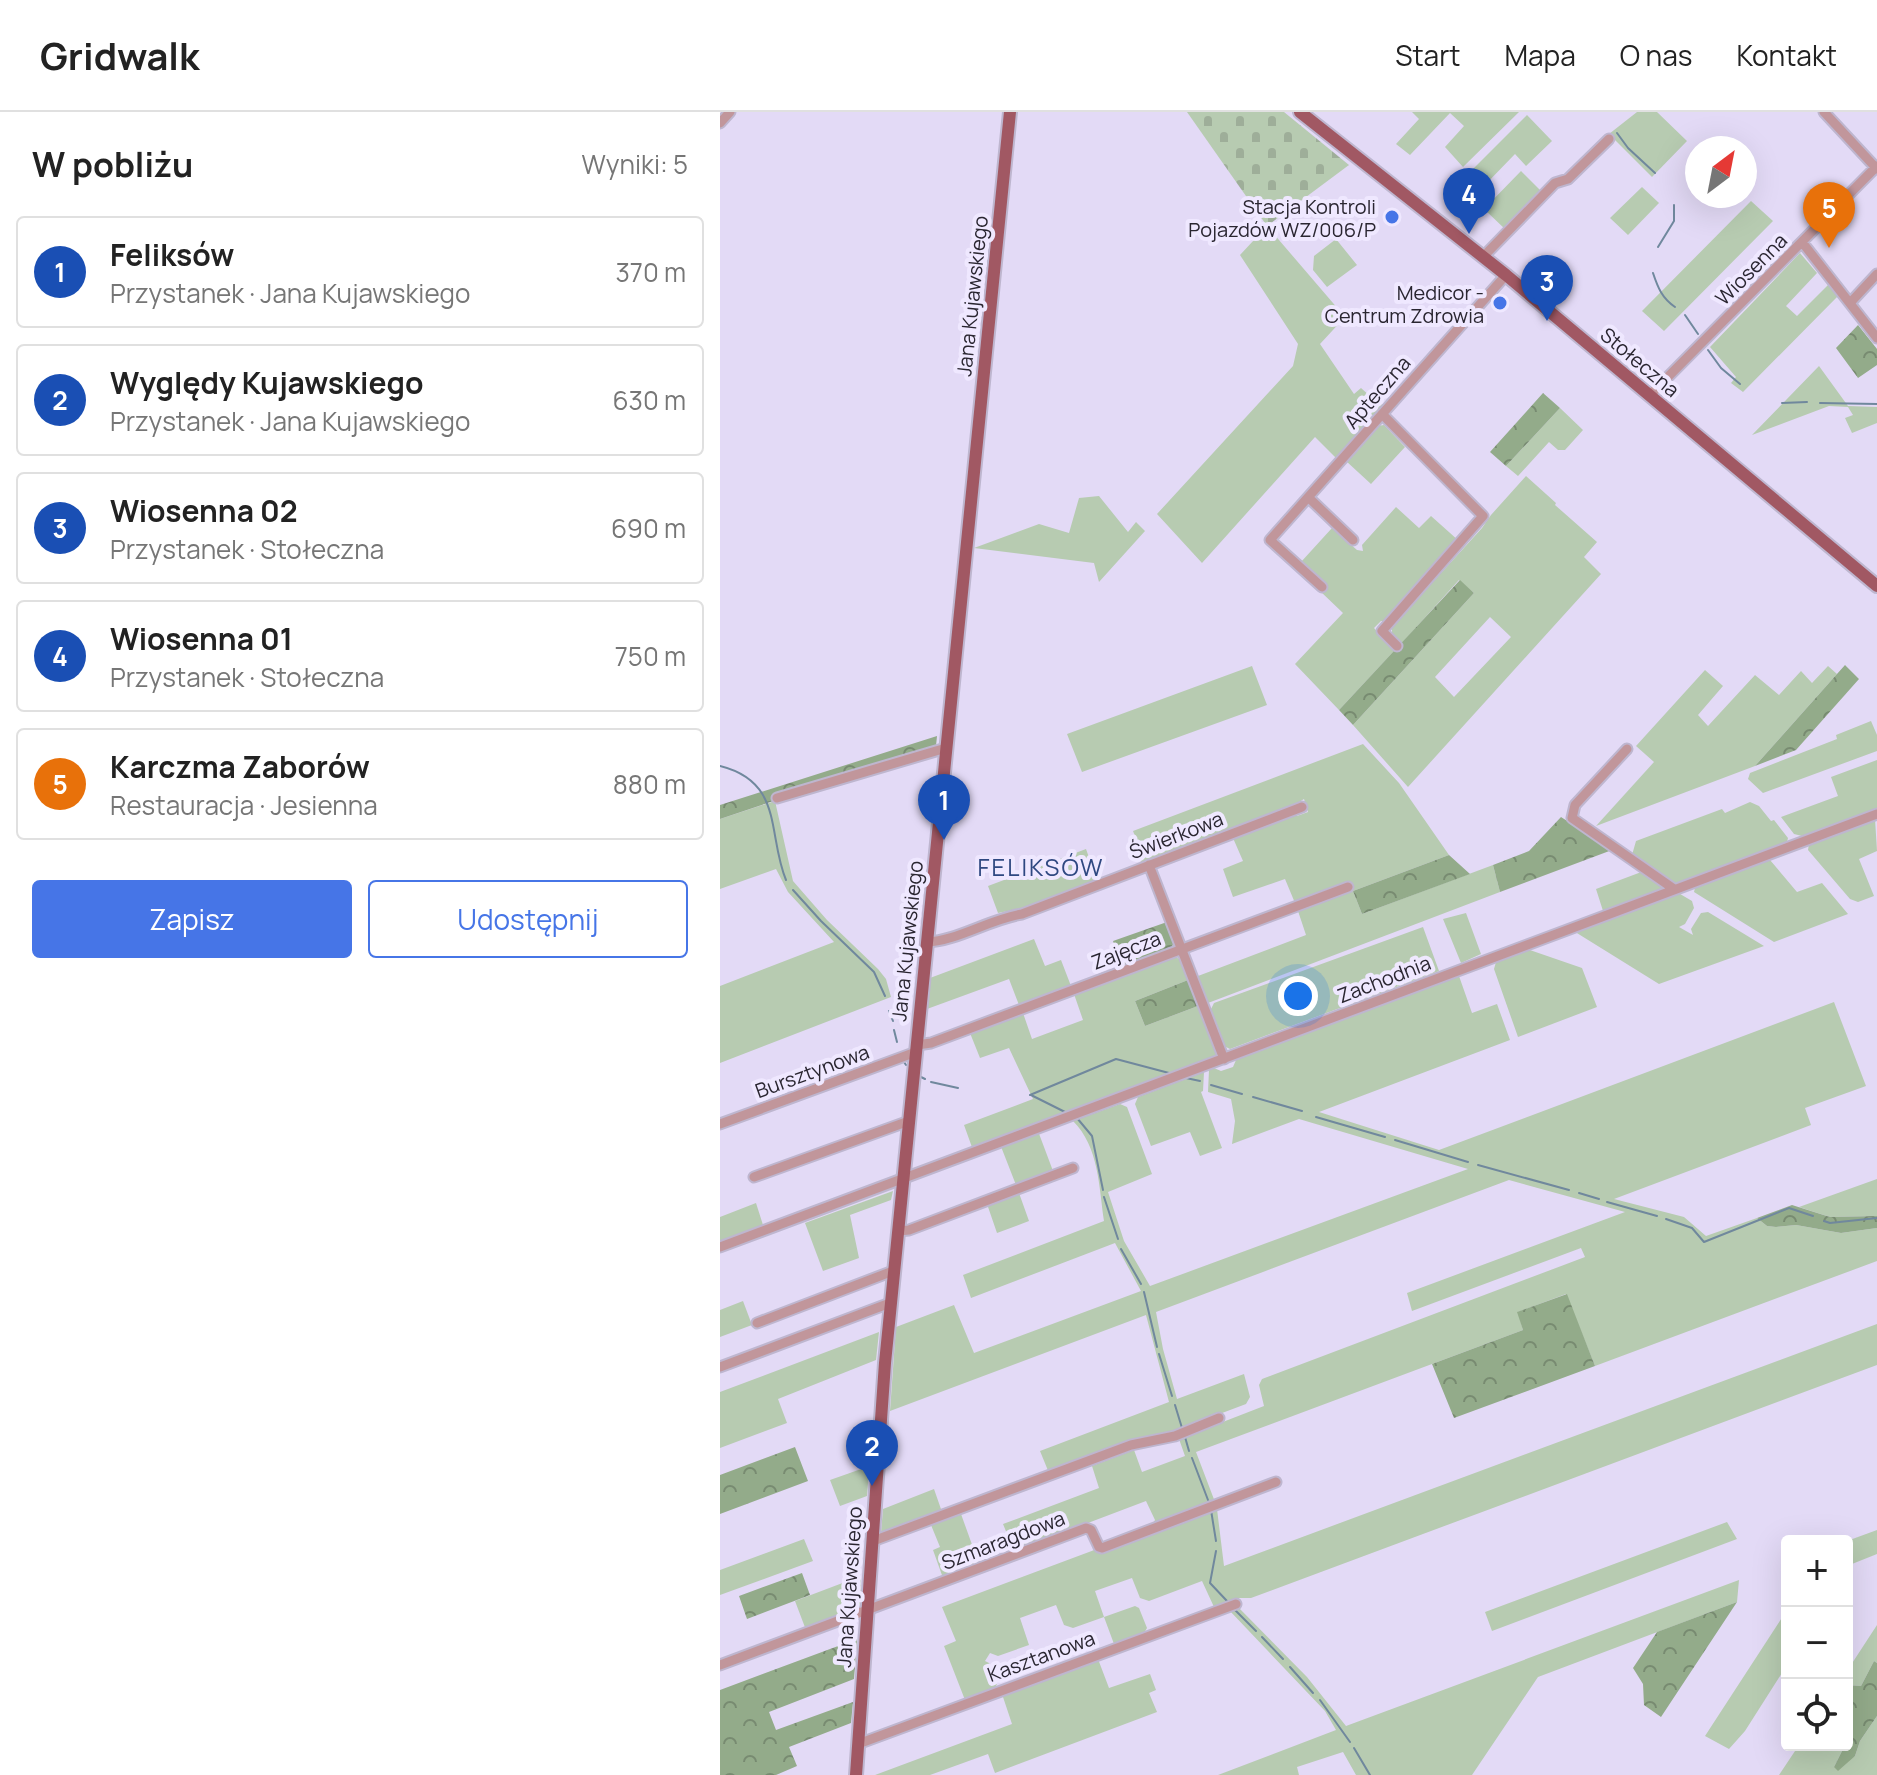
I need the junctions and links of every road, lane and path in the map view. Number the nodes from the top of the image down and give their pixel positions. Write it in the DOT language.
graph roads {
  1 [pos="730,112"];
  2 [pos="1010,112"];
  3 [pos="1300,112"];
  4 [pos="1824,112"];
  5 [pos="720,123"];
  6 [pos="1609,139"];
  7 [pos="1877,167"];
  8 [pos="1802,242"];
  9 [pos="1483,257"];
  10 [pos="1877,274"];
  11 [pos="1506,275"];
  12 [pos="1850,303"];
  13 [pos="1877,338"];
  14 [pos="1649,396"];
  15 [pos="1382,414"];
  16 [pos="1309,498"];
  17 [pos="1353,540"];
  18 [pos="1877,586"];
  19 [pos="1322,587"];
  20 [pos="1397,646"];
  21 [pos="946,748"];
  22 [pos="1627,749"];
  23 [pos="777,798"];
  24 [pos="1302,807"];
  25 [pos="1877,814"];
  26 [pos="1149,865"];
  27 [pos="1348,887"];
  28 [pos="1674,889"];
  29 [pos="927,942"];
  30 [pos="1182,948"];
  31 [pos="916,1048"];
  32 [pos="1224,1059"];
  33 [pos="909,1121"];
  34 [pos="720,1124"];
  35 [pos="1073,1168"];
  36 [pos="754,1177"];
  37 [pos="903,1179"];
  38 [pos="898,1231"];
  39 [pos="720,1247"];
  40 [pos="893,1271"];
  41 [pos="890,1303"];
  42 [pos="757,1323"];
  43 [pos="720,1367"];
  44 [pos="1219,1418"];
  45 [pos="1276,1482"];
  46 [pos="873,1541"];
  47 [pos="1236,1604"];
  48 [pos="867,1610"];
  49 [pos="720,1665"];
  50 [pos="858,1744"];
  51 [pos="856,1775"];
  1 -- 5 [label="street"];
  2 -- 21 [label="main road, Jana Kujawskiego"];
  3 -- 9 [label="main road, Stołeczna"];
  4 -- 7 [label="street"];
  6 -- 9 [label="street"];
  7 -- 8 [label="street, Wiosenna"];
  8 -- 12 [label="street"];
  8 -- 14 [label="street, Wiosenna"];
  9 -- 11 [label="main road, Stołeczna"];
  10 -- 12 [label="street"];
  11 -- 14 [label="main road, Stołeczna"];
  11 -- 15 [label="street, Apteczna"];
  12 -- 13 [label="street"];
  14 -- 18 [label="main road, Stołeczna"];
  15 -- 16 [label="street, Apteczna"];
  15 -- 20 [label="street"];
  16 -- 17 [label="street"];
  16 -- 19 [label="street, Apteczna"];
  21 -- 23 [label="street"];
  21 -- 29 [label="main road, Jana Kujawskiego"];
  22 -- 28 [label="street"];
  24 -- 26 [label="street, Świerkowa"];
  25 -- 28 [label="street, Zachodnia"];
  26 -- 29 [label="street, Świerkowa"];
  26 -- 30 [label="street"];
  27 -- 30 [label="street, Zajęcza"];
  28 -- 32 [label="street, Zachodnia"];
  29 -- 31 [label="main road, Jana Kujawskiego"];
  30 -- 31 [label="street, Zajęcza"];
  30 -- 32 [label="street"];
  31 -- 33 [label="main road, Jana Kujawskiego"];
  31 -- 34 [label="street, Bursztynowa"];
  32 -- 37 [label="street, Zachodnia"];
  33 -- 36 [label="street"];
  33 -- 37 [label="main road, Jana Kujawskiego"];
  35 -- 38 [label="street"];
  37 -- 38 [label="main road, Jana Kujawskiego"];
  37 -- 39 [label="street, Zachodnia"];
  38 -- 40 [label="main road, Jana Kujawskiego"];
  40 -- 41 [label="main road, Jana Kujawskiego"];
  40 -- 42 [label="street"];
  41 -- 43 [label="street"];
  41 -- 46 [label="main road, Jana Kujawskiego"];
  44 -- 46 [label="street"];
  45 -- 48 [label="street, Szmaragdowa"];
  46 -- 48 [label="main road, Jana Kujawskiego"];
  47 -- 50 [label="street, Kasztanowa"];
  48 -- 49 [label="street"];
  48 -- 50 [label="main road, Jana Kujawskiego"];
  50 -- 51 [label="main road, Jana Kujawskiego"];
}
